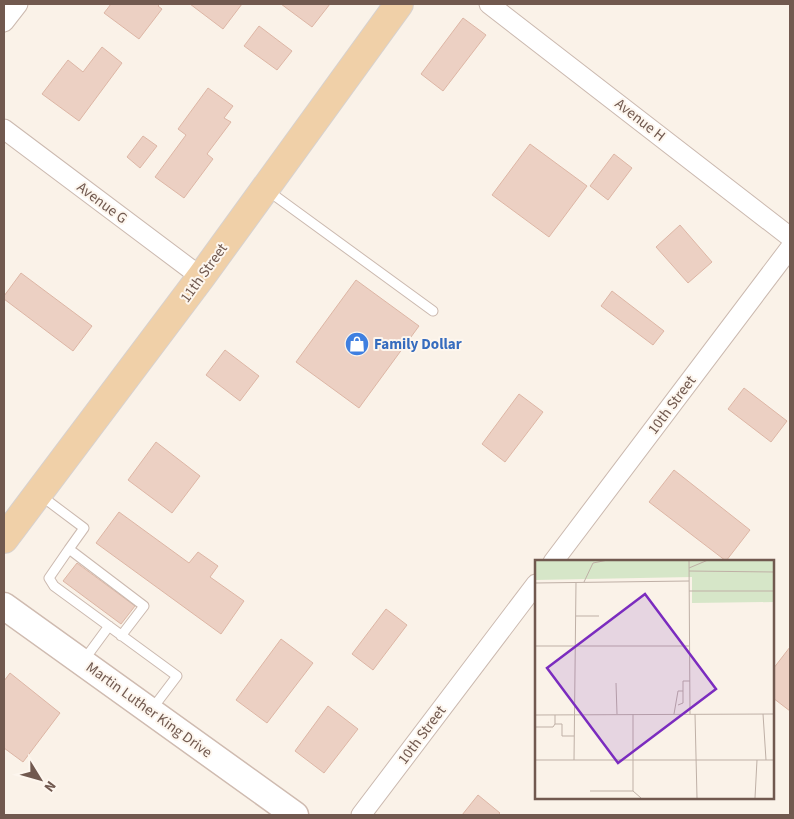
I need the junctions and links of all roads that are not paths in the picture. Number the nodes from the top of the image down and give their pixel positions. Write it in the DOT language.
graph roads {
  1 [pos="18,4"];
  2 [pos="399,4"];
  3 [pos="489,4"];
  4 [pos="4,22"];
  5 [pos="4,129"];
  6 [pos="265,189"];
  7 [pos="790,237"];
  8 [pos="790,248"];
  9 [pos="201,277"];
  10 [pos="433,310"];
  11 [pos="38,493"];
  12 [pos="4,539"];
  13 [pos="69,548"];
  14 [pos="555,560"];
  15 [pos="535,585"];
  16 [pos="4,606"];
  17 [pos="108,626"];
  18 [pos="122,636"];
  19 [pos="83,662"];
  20 [pos="150,711"];
  21 [pos="295,815"];
  22 [pos="362,815"];
  1 -- 4 [label="street"];
  2 -- 6 [label="main road, 11th Street"];
  3 -- 7 [label="street, Avenue H"];
  5 -- 9 [label="street, Avenue G"];
  6 -- 9 [label="main road, 11th Street"];
  6 -- 10 [label="lane"];
  8 -- 14 [label="street, 10th Street"];
  9 -- 11 [label="main road, 11th Street"];
  11 -- 12 [label="main road, 11th Street"];
  11 -- 13 [label="lane"];
  13 -- 17 [label="lane"];
  13 -- 18 [label="lane"];
  15 -- 22 [label="street, 10th Street"];
  16 -- 19 [label="street, Martin Luther King Drive"];
  17 -- 18 [label="lane"];
  17 -- 19 [label="lane"];
  18 -- 20 [label="lane"];
  19 -- 20 [label="street, Martin Luther King Drive"];
  20 -- 21 [label="street, Martin Luther King Drive"];
}
